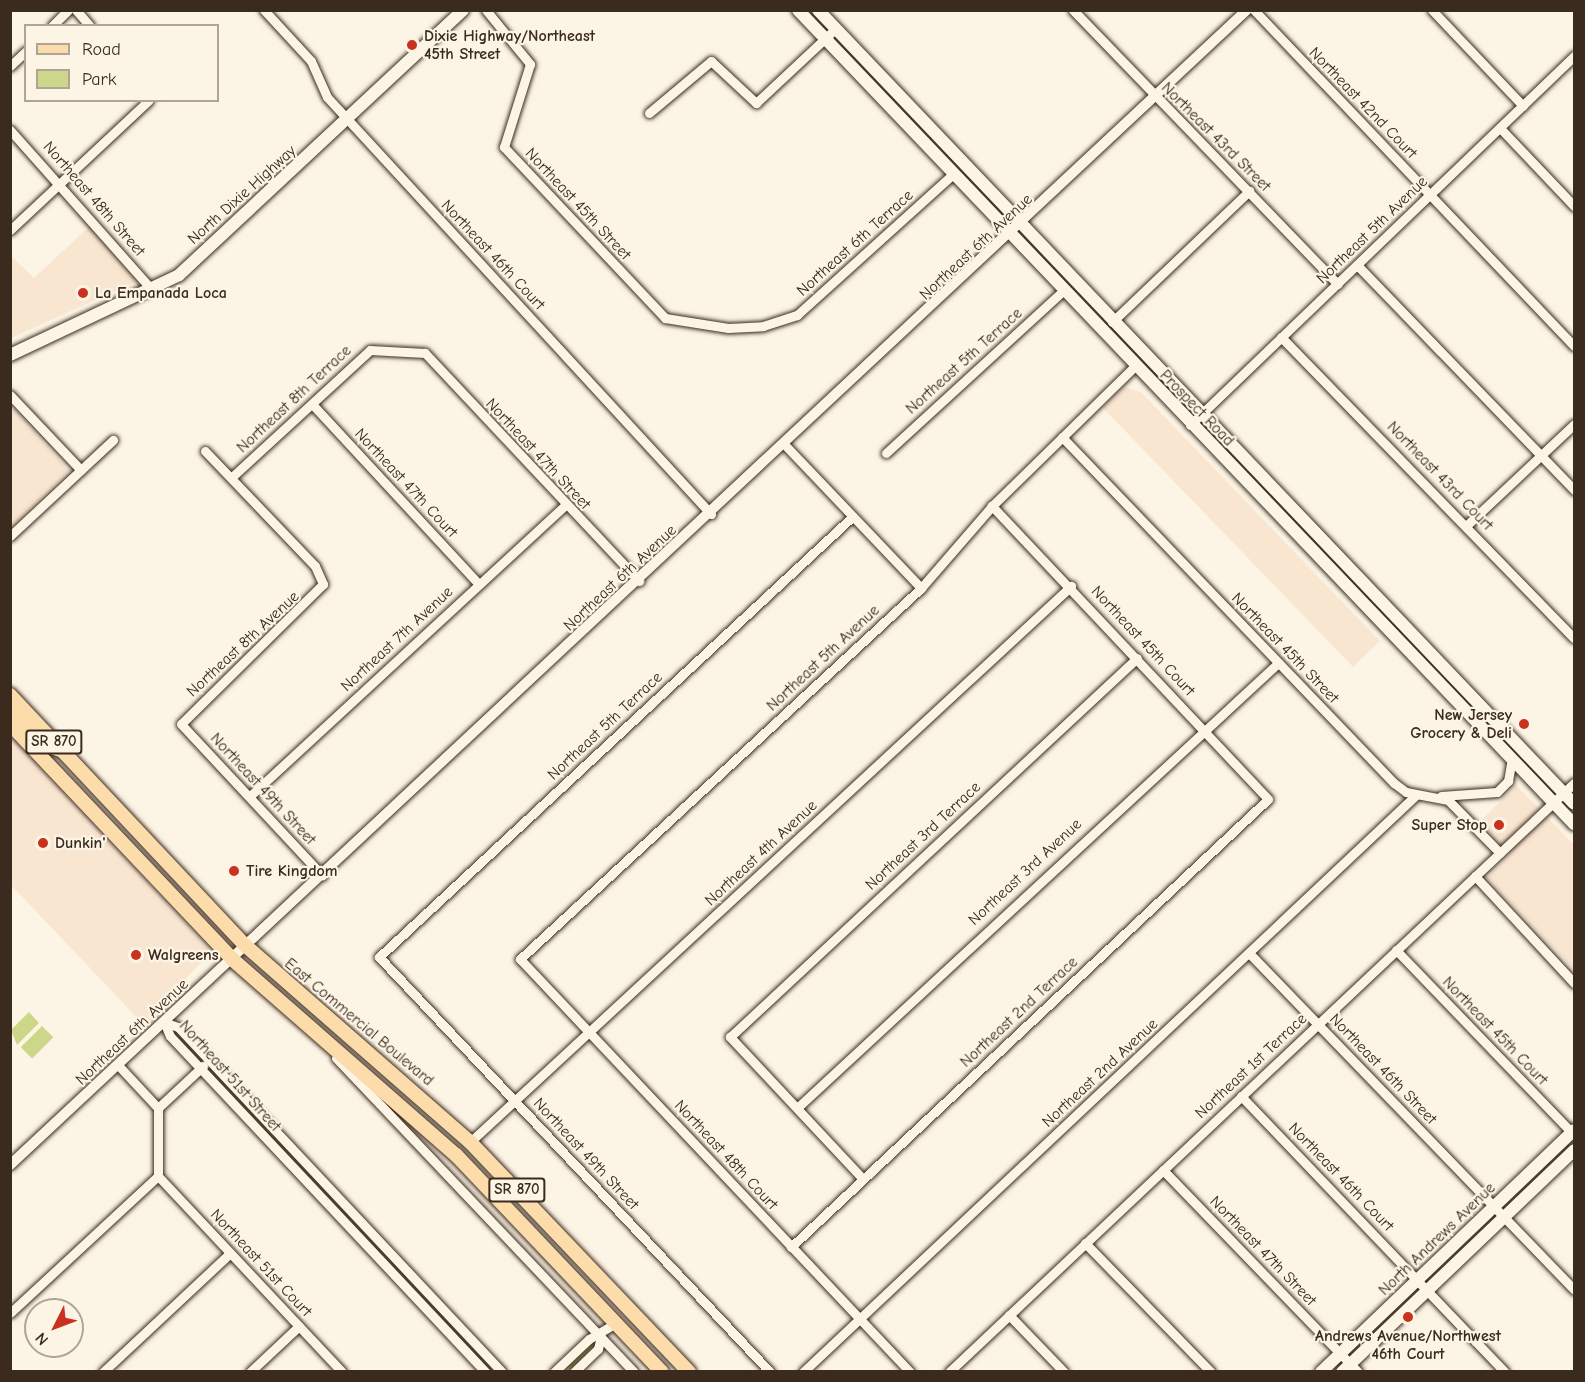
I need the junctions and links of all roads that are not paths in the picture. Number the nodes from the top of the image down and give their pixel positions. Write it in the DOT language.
graph roads {
  1 [pos="68,10"];
  2 [pos="76,10"];
  3 [pos="264,10"];
  4 [pos="463,10"];
  5 [pos="486,10"];
  6 [pos="798,10"];
  7 [pos="818,10"];
  8 [pos="1073,10"];
  9 [pos="1247,10"];
  10 [pos="1254,10"];
  11 [pos="1436,12"];
  12 [pos="54,24"];
  13 [pos="88,24"];
  14 [pos="835,29"];
  15 [pos="825,39"];
  16 [pos="24,53"];
  17 [pos="1574,57"];
  18 [pos="10,66"];
  19 [pos="1155,97"];
  20 [pos="147,102"];
  21 [pos="1523,106"];
  22 [pos="649,113"];
  23 [pos="348,120"];
  24 [pos="1500,128"];
  25 [pos="10,130"];
  26 [pos="952,175"];
  27 [pos="62,182"];
  28 [pos="1249,191"];
  29 [pos="1430,195"];
  30 [pos="1575,206"];
  31 [pos="1020,226"];
  32 [pos="10,230"];
  33 [pos="1010,236"];
  34 [pos="1357,265"];
  35 [pos="1338,284"];
  36 [pos="152,290"];
  37 [pos="1062,292"];
  38 [pos="665,318"];
  39 [pos="1112,322"];
  40 [pos="1281,338"];
  41 [pos="1575,346"];
  42 [pos="414,350"];
  43 [pos="10,355"];
  44 [pos="1134,367"];
  45 [pos="10,395"];
  46 [pos="312,404"];
  47 [pos="1201,415"];
  48 [pos="1575,424"];
  49 [pos="1190,425"];
  50 [pos="1062,437"];
  51 [pos="113,440"];
  52 [pos="784,444"];
  53 [pos="206,451"];
  54 [pos="886,453"];
  55 [pos="1542,456"];
  56 [pos="81,470"];
  57 [pos="233,476"];
  58 [pos="1575,490"];
  59 [pos="565,505"];
  60 [pos="992,506"];
  61 [pos="711,514"];
  62 [pos="852,517"];
  63 [pos="1467,525"];
  64 [pos="10,536"];
  65 [pos="639,582"];
  66 [pos="478,584"];
  67 [pos="1071,586"];
  68 [pos="921,588"];
  69 [pos="1382,604"];
  70 [pos="1372,614"];
  71 [pos="1575,638"];
  72 [pos="1137,658"];
  73 [pos="1278,663"];
  74 [pos="10,695"];
  75 [pos="10,709"];
  76 [pos="10,724"];
  77 [pos="181,724"];
  78 [pos="1203,727"];
  79 [pos="62,750"];
  80 [pos="1512,759"];
  81 [pos="48,763"];
  82 [pos="1575,783"];
  83 [pos="1564,793"];
  84 [pos="1416,795"];
  85 [pos="250,796"];
  86 [pos="1441,796"];
  87 [pos="1268,799"];
  88 [pos="1554,802"];
  89 [pos="1575,804"];
  90 [pos="1575,824"];
  91 [pos="135,828"];
  92 [pos="1500,853"];
  93 [pos="322,875"];
  94 [pos="1475,876"];
  95 [pos="246,946"];
  96 [pos="1396,950"];
  97 [pos="1249,953"];
  98 [pos="380,957"];
  99 [pos="232,959"];
  100 [pos="519,959"];
  101 [pos="1575,983"];
  102 [pos="164,1022"];
  103 [pos="1319,1024"];
  104 [pos="590,1032"];
  105 [pos="320,1041"];
  106 [pos="209,1060"];
  107 [pos="118,1065"];
  108 [pos="200,1069"];
  109 [pos="1241,1096"];
  110 [pos="393,1098"];
  111 [pos="516,1100"];
  112 [pos="158,1108"];
  113 [pos="797,1108"];
  114 [pos="1574,1133"];
  115 [pos="470,1142"];
  116 [pos="1575,1150"];
  117 [pos="464,1162"];
  118 [pos="10,1165"];
  119 [pos="1163,1170"];
  120 [pos="447,1175"];
  121 [pos="158,1176"];
  122 [pos="863,1179"];
  123 [pos="1496,1206"];
  124 [pos="537,1211"];
  125 [pos="1506,1216"];
  126 [pos="374,1233"];
  127 [pos="364,1243"];
  128 [pos="1085,1243"];
  129 [pos="792,1247"];
  130 [pos="547,1250"];
  131 [pos="230,1253"];
  132 [pos="1419,1280"];
  133 [pos="1429,1290"];
  134 [pos="1575,1290"];
  135 [pos="627,1306"];
  136 [pos="10,1313"];
  137 [pos="1009,1315"];
  138 [pos="860,1320"];
  139 [pos="616,1323"];
  140 [pos="299,1326"];
  141 [pos="601,1336"];
  142 [pos="1340,1353"];
  143 [pos="487,1356"];
  144 [pos="482,1368"];
  145 [pos="1350,1369"];
  146 [pos="103,1371"];
  147 [pos="250,1371"];
  148 [pos="342,1371"];
  149 [pos="471,1371"];
  150 [pos="502,1371"];
  151 [pos="554,1371"];
  152 [pos="574,1371"];
  153 [pos="634,1371"];
  154 [pos="662,1371"];
  155 [pos="678,1371"];
  156 [pos="689,1371"];
  157 [pos="770,1371"];
  158 [pos="803,1371"];
  159 [pos="910,1371"];
  160 [pos="949,1371"];
  161 [pos="1064,1371"];
  162 [pos="1211,1371"];
  163 [pos="1321,1371"];
  164 [pos="1504,1371"];
  1 -- 12 [label="street"];
  2 -- 13 [label="street"];
  3 -- 23 [label="street, Northeast 46th Court"];
  4 -- 23 [label="main road, North Dixie Highway"];
  5 -- 38 [label="street, Northeast 45th Street"];
  6 -- 15 [label="main road, Prospect Road"];
  7 -- 14 [label="main road, Prospect Road"];
  8 -- 19 [label="street, Northeast 43rd Street"];
  9 -- 19 [label="street, Northeast 6th Avenue"];
  10 -- 29 [label="street, Northeast 42nd Court"];
  11 -- 21 [label="street"];
  14 -- 15 [label="street"];
  14 -- 31 [label="main road, Prospect Road"];
  15 -- 22 [label="street"];
  15 -- 26 [label="main road, Prospect Road"];
  16 -- 18 [label="street"];
  17 -- 21 [label="street, Northeast 5th Avenue"];
  19 -- 28 [label="street, Northeast 43rd Street"];
  19 -- 31 [label="street, Northeast 6th Avenue"];
  20 -- 27 [label="street"];
  21 -- 24 [label="street, Northeast 5th Avenue"];
  23 -- 36 [label="main road, North Dixie Highway"];
  23 -- 61 [label="street, Northeast 46th Court"];
  24 -- 29 [label="street, Northeast 5th Avenue"];
  24 -- 30 [label="street"];
  25 -- 27 [label="street, Northeast 48th Street"];
  26 -- 33 [label="main road, Prospect Road"];
  26 -- 38 [label="street, Northeast 6th Terrace"];
  27 -- 32 [label="street"];
  27 -- 36 [label="street, Northeast 48th Street"];
  28 -- 35 [label="street, Northeast 43rd Street"];
  28 -- 39 [label="street"];
  29 -- 34 [label="street, Northeast 5th Avenue"];
  29 -- 41 [label="street, Northeast 42nd Court"];
  31 -- 33 [label="street, Northeast 6th Avenue"];
  31 -- 39 [label="main road, Prospect Road"];
  33 -- 37 [label="main road, Prospect Road"];
  33 -- 52 [label="street, Northeast 6th Avenue"];
  34 -- 35 [label="street, Northeast 5th Avenue"];
  34 -- 55 [label="street"];
  35 -- 40 [label="street, Northeast 5th Avenue"];
  36 -- 43 [label="main road, North Dixie Highway"];
  37 -- 44 [label="main road, Prospect Road"];
  37 -- 54 [label="street, Northeast 5th Terrace"];
  39 -- 47 [label="main road, Prospect Road"];
  40 -- 47 [label="street, Northeast 5th Avenue"];
  40 -- 63 [label="street, Northeast 43rd Court"];
  42 -- 46 [label="street, Northeast 8th Terrace"];
  42 -- 59 [label="street, Northeast 47th Street"];
  44 -- 49 [label="main road, Prospect Road"];
  44 -- 50 [label="street, Northeast 5th Avenue"];
  45 -- 56 [label="street"];
  46 -- 57 [label="street, Northeast 8th Terrace"];
  46 -- 66 [label="street, Northeast 47th Court"];
  47 -- 49 [label="street, Northeast 5th Avenue"];
  47 -- 69 [label="main road, Prospect Road"];
  48 -- 55 [label="street"];
  49 -- 70 [label="main road, Prospect Road"];
  50 -- 60 [label="street, Northeast 5th Avenue"];
  50 -- 73 [label="street, Northeast 45th Street"];
  51 -- 56 [label="street"];
  52 -- 61 [label="street, Northeast 6th Avenue"];
  52 -- 62 [label="street"];
  53 -- 57 [label="street"];
  55 -- 58 [label="street"];
  55 -- 63 [label="street"];
  56 -- 64 [label="street"];
  57 -- 77 [label="street, Northeast 8th Avenue"];
  59 -- 65 [label="street, Northeast 47th Street"];
  59 -- 66 [label="street, Northeast 7th Avenue"];
  60 -- 67 [label="street, Northeast 45th Court"];
  60 -- 68 [label="street, Northeast 5th Avenue"];
  61 -- 65 [label="street, Northeast 6th Avenue"];
  62 -- 68 [label="street"];
  62 -- 98 [label="street, Northeast 5th Terrace"];
  63 -- 71 [label="street, Northeast 43rd Court"];
  65 -- 93 [label="street, Northeast 6th Avenue"];
  66 -- 85 [label="street, Northeast 7th Avenue"];
  67 -- 72 [label="street, Northeast 45th Court"];
  67 -- 104 [label="street, Northeast 4th Avenue"];
  68 -- 100 [label="street, Northeast 5th Avenue"];
  69 -- 70 [label="main road"];
  69 -- 83 [label="main road, Prospect Road"];
  70 -- 80 [label="main road, Prospect Road"];
  72 -- 78 [label="street, Northeast 45th Court"];
  72 -- 113 [label="street, Northeast 3rd Terrace"];
  73 -- 78 [label="street, Northeast 3rd Avenue"];
  73 -- 84 [label="street, Northeast 45th Street"];
  74 -- 79 [label="main road, East Commercial Boulevard / SR 870"];
  75 -- 79 [label="main road"];
  76 -- 81 [label="main road, SR 870"];
  77 -- 85 [label="street, Northeast 49th Street"];
  78 -- 87 [label="street, Northeast 45th Court"];
  78 -- 113 [label="street, Northeast 3rd Avenue"];
  79 -- 91 [label="main road, East Commercial Boulevard / SR 870"];
  80 -- 86 [label="street"];
  80 -- 88 [label="main road, Prospect Road"];
  81 -- 91 [label="main road"];
  81 -- 99 [label="main road, SR 870"];
  82 -- 83 [label="street, Northeast 1st Terrace"];
  83 -- 88 [label="street, Northeast 1st Terrace"];
  83 -- 89 [label="main road, Prospect Road"];
  84 -- 86 [label="street, Northeast 45th Street"];
  84 -- 97 [label="street, Northeast 2nd Avenue"];
  85 -- 93 [label="street, Northeast 49th Street"];
  86 -- 92 [label="street"];
  87 -- 122 [label="street, Northeast 2nd Terrace"];
  88 -- 90 [label="main road, Prospect Road"];
  88 -- 92 [label="street, Northeast 1st Terrace"];
  91 -- 95 [label="main road, East Commercial Boulevard / SR 870"];
  92 -- 94 [label="street, Northeast 1st Terrace"];
  93 -- 95 [label="street, Northeast 6th Avenue"];
  94 -- 96 [label="street, Northeast 1st Terrace"];
  94 -- 101 [label="street"];
  95 -- 99 [label="street, Northeast 6th Avenue"];
  95 -- 115 [label="main road, East Commercial Boulevard / SR 870"];
  96 -- 103 [label="street, Northeast 1st Terrace"];
  96 -- 114 [label="street, Northeast 45th Court"];
  97 -- 103 [label="street, Northeast 46th Street"];
  97 -- 138 [label="street, Northeast 2nd Avenue"];
  98 -- 111 [label="street, Northeast 49th Street"];
  99 -- 102 [label="street, Northeast 6th Avenue"];
  99 -- 105 [label="main road, SR 870"];
  100 -- 104 [label="street, Northeast 48th Court"];
  102 -- 106 [label="street, Northeast 51st Street"];
  102 -- 107 [label="street, Northeast 6th Avenue"];
  102 -- 108 [label="street, Northeast 51st Street"];
  103 -- 109 [label="street, Northeast 1st Terrace"];
  103 -- 123 [label="street, Northeast 46th Street"];
  104 -- 111 [label="street, Northeast 4th Avenue"];
  104 -- 129 [label="street, Northeast 48th Court"];
  105 -- 110 [label="main road, SR 870"];
  105 -- 120 [label="street"];
  106 -- 108 [label="street"];
  106 -- 126 [label="street, Northeast 51st Street"];
  107 -- 112 [label="street"];
  107 -- 118 [label="street, Northeast 6th Avenue"];
  108 -- 112 [label="street"];
  108 -- 127 [label="street, Northeast 51st Street"];
  109 -- 119 [label="street, Northeast 1st Terrace"];
  109 -- 132 [label="street, Northeast 46th Court"];
  110 -- 115 [label="main road"];
  110 -- 117 [label="main road, SR 870"];
  111 -- 115 [label="street, Northeast 4th Avenue"];
  111 -- 157 [label="street, Northeast 49th Street"];
  112 -- 121 [label="street"];
  113 -- 122 [label="street"];
  114 -- 123 [label="main road, North Andrews Avenue"];
  115 -- 124 [label="main road, East Commercial Boulevard / SR 870"];
  116 -- 125 [label="main road, North Andrews Avenue"];
  117 -- 120 [label="street"];
  117 -- 124 [label="main road"];
  117 -- 130 [label="main road, SR 870"];
  119 -- 128 [label="street, Northeast 1st Terrace"];
  119 -- 142 [label="street, Northeast 47th Street"];
  120 -- 141 [label="street"];
  121 -- 131 [label="street, Northeast 51st Court"];
  121 -- 136 [label="street"];
  122 -- 129 [label="street, Northeast 2nd Terrace"];
  123 -- 125 [label="street, Northeast 46th Street"];
  123 -- 132 [label="main road, North Andrews Avenue"];
  124 -- 135 [label="main road, East Commercial Boulevard / SR 870"];
  125 -- 133 [label="main road, North Andrews Avenue"];
  125 -- 134 [label="street, Northeast 46th Street"];
  126 -- 127 [label="street"];
  126 -- 143 [label="street, Northeast 51st Street"];
  127 -- 144 [label="street, Northeast 51st Street"];
  128 -- 137 [label="street, Northeast 1st Terrace"];
  128 -- 162 [label="street"];
  129 -- 138 [label="street, Northeast 48th Court"];
  130 -- 135 [label="main road"];
  130 -- 139 [label="main road, SR 870"];
  131 -- 140 [label="street, Northeast 51st Court"];
  131 -- 146 [label="street"];
  132 -- 133 [label="street, Northeast 46th Court"];
  132 -- 142 [label="main road, North Andrews Avenue"];
  133 -- 145 [label="main road, North Andrews Avenue"];
  133 -- 164 [label="street, Northeast 46th Court"];
  135 -- 156 [label="main road, East Commercial Boulevard / SR 870"];
  137 -- 160 [label="street, Northeast 1st Terrace"];
  137 -- 161 [label="street"];
  138 -- 158 [label="street, Northeast 2nd Avenue"];
  138 -- 159 [label="street, Northeast 48th Court"];
  139 -- 141 [label="street"];
  139 -- 154 [label="main road, SR 870"];
  139 -- 155 [label="main road"];
  140 -- 147 [label="street"];
  140 -- 148 [label="street, Northeast 51st Court"];
  141 -- 151 [label="street"];
  141 -- 152 [label="street"];
  141 -- 153 [label="street"];
  142 -- 145 [label="street, Northeast 47th Street"];
  142 -- 163 [label="main road, North Andrews Avenue"];
  143 -- 144 [label="street"];
  143 -- 150 [label="street, Northeast 51st Street"];
  144 -- 149 [label="street"];
}
